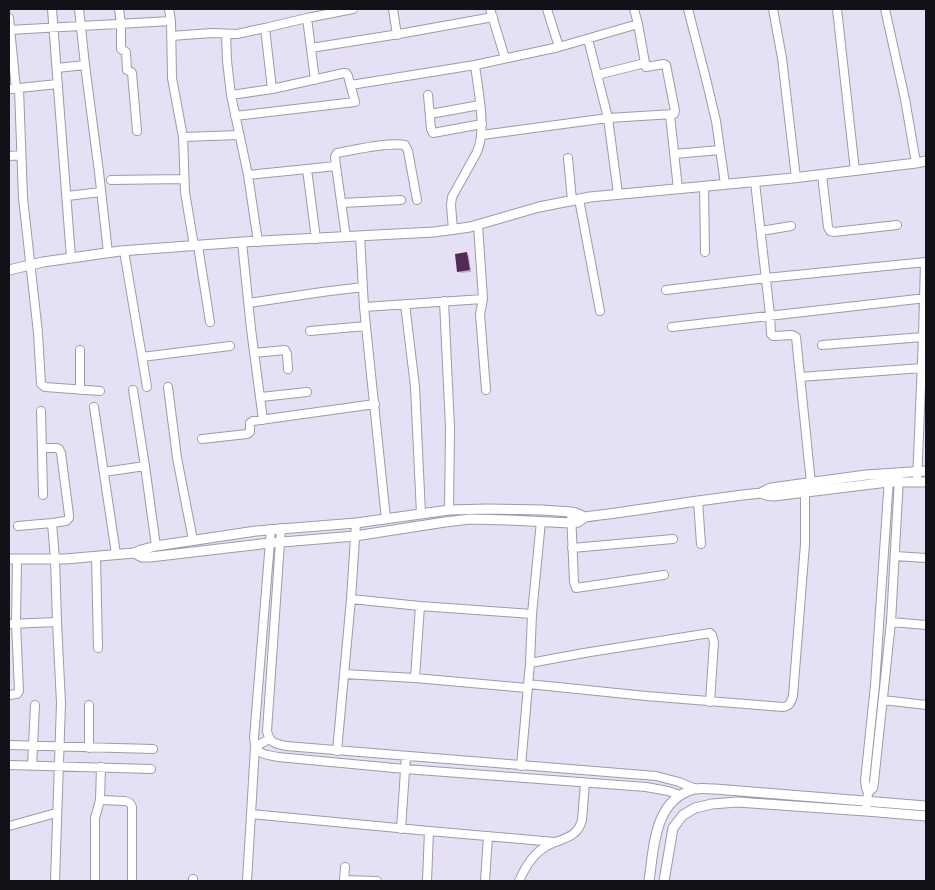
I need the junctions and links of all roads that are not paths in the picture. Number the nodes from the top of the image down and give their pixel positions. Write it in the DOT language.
graph roads {
  1 [pos="52,9"];
  2 [pos="79,9"];
  3 [pos="119,9"];
  4 [pos="169,9"];
  5 [pos="353,9"];
  6 [pos="392,9"];
  7 [pos="547,9"];
  8 [pos="634,9"];
  9 [pos="688,9"];
  10 [pos="773,9"];
  11 [pos="837,9"];
  12 [pos="885,9"];
  13 [pos="329,11"];
  14 [pos="492,13"];
  15 [pos="9,18"];
  16 [pos="307,18"];
  17 [pos="171,21"];
  18 [pos="121,24"];
  19 [pos="638,24"];
  20 [pos="81,25"];
  21 [pos="54,26"];
  22 [pos="266,28"];
  23 [pos="9,30"];
  24 [pos="226,34"];
  25 [pos="397,35"];
  26 [pos="171,36"];
  27 [pos="588,39"];
  28 [pos="559,47"];
  29 [pos="311,48"];
  30 [pos="505,58"];
  31 [pos="645,63"];
  32 [pos="85,65"];
  33 [pos="476,65"];
  34 [pos="57,68"];
  35 [pos="597,75"];
  36 [pos="316,80"];
  37 [pos="58,84"];
  38 [pos="351,86"];
  39 [pos="15,89"];
  40 [pos="272,89"];
  41 [pos="231,95"];
  42 [pos="428,95"];
  43 [pos="480,105"];
  44 [pos="430,114"];
  45 [pos="670,115"];
  46 [pos="236,116"];
  47 [pos="608,118"];
  48 [pos="482,124"];
  49 [pos="137,131"];
  50 [pos="239,135"];
  51 [pos="482,135"];
  52 [pos="183,137"];
  53 [pos="720,150"];
  54 [pos="674,154"];
  55 [pos="21,155"];
  56 [pos="9,156"];
  57 [pos="568,158"];
  58 [pos="926,161"];
  59 [pos="916,163"];
  60 [pos="336,166"];
  61 [pos="307,169"];
  62 [pos="855,171"];
  63 [pos="248,175"];
  64 [pos="822,175"];
  65 [pos="796,178"];
  66 [pos="184,179"];
  67 [pos="111,180"];
  68 [pos="754,182"];
  69 [pos="725,184"];
  70 [pos="704,186"];
  71 [pos="678,189"];
  72 [pos="101,192"];
  73 [pos="618,194"];
  74 [pos="67,196"];
  75 [pos="401,200"];
  76 [pos="417,200"];
  77 [pos="576,200"];
  78 [pos="342,203"];
  79 [pos="478,224"];
  80 [pos="897,225"];
  81 [pos="791,226"];
  82 [pos="453,230"];
  83 [pos="760,231"];
  84 [pos="360,236"];
  85 [pos="346,237"];
  86 [pos="316,238"];
  87 [pos="242,242"];
  88 [pos="258,242"];
  89 [pos="196,246"];
  90 [pos="124,251"];
  91 [pos="705,252"];
  92 [pos="108,253"];
  93 [pos="70,258"];
  94 [pos="926,262"];
  95 [pos="31,265"];
  96 [pos="9,270"];
  97 [pos="766,278"];
  98 [pos="362,287"];
  99 [pos="666,290"];
  100 [pos="925,298"];
  101 [pos="483,299"];
  102 [pos="444,302"];
  103 [pos="249,303"];
  104 [pos="406,304"];
  105 [pos="364,308"];
  106 [pos="600,311"];
  107 [pos="770,315"];
  108 [pos="210,322"];
  109 [pos="366,326"];
  110 [pos="672,327"];
  111 [pos="310,331"];
  112 [pos="923,337"];
  113 [pos="822,345"];
  114 [pos="230,346"];
  115 [pos="80,350"];
  116 [pos="254,352"];
  117 [pos="142,357"];
  118 [pos="922,368"];
  119 [pos="288,369"];
  120 [pos="800,377"];
  121 [pos="147,387"];
  122 [pos="168,387"];
  123 [pos="80,390"];
  124 [pos="133,390"];
  125 [pos="486,390"];
  126 [pos="100,392"];
  127 [pos="307,392"];
  128 [pos="261,397"];
  129 [pos="375,404"];
  130 [pos="94,407"];
  131 [pos="41,411"];
  132 [pos="263,420"];
  133 [pos="202,439"];
  134 [pos="42,448"];
  135 [pos="145,466"];
  136 [pos="922,471"];
  137 [pos="104,472"];
  138 [pos="899,472"];
  139 [pos="889,478"];
  140 [pos="899,482"];
  141 [pos="921,482"];
  142 [pos="811,483"];
  143 [pos="805,492"];
  144 [pos="761,493"];
  145 [pos="43,495"];
  146 [pos="698,501"];
  147 [pos="487,509"];
  148 [pos="510,509"];
  149 [pos="449,510"];
  150 [pos="571,512"];
  151 [pos="421,514"];
  152 [pos="585,517"];
  153 [pos="386,519"];
  154 [pos="487,519"];
  155 [pos="509,520"];
  156 [pos="541,521"];
  157 [pos="52,523"];
  158 [pos="356,523"];
  159 [pos="571,523"];
  160 [pos="18,526"];
  161 [pos="281,528"];
  162 [pos="271,529"];
  163 [pos="355,536"];
  164 [pos="673,539"];
  165 [pos="193,540"];
  166 [pos="280,542"];
  167 [pos="270,543"];
  168 [pos="701,544"];
  169 [pos="156,546"];
  170 [pos="572,548"];
  171 [pos="134,553"];
  172 [pos="116,554"];
  173 [pos="96,556"];
  174 [pos="895,556"];
  175 [pos="926,558"];
  176 [pos="13,559"];
  177 [pos="55,559"];
  178 [pos="664,575"];
  179 [pos="351,599"];
  180 [pos="420,606"];
  181 [pos="532,614"];
  182 [pos="57,622"];
  183 [pos="890,622"];
  184 [pos="12,624"];
  185 [pos="926,626"];
  186 [pos="98,648"];
  187 [pos="530,663"];
  188 [pos="344,674"];
  189 [pos="415,678"];
  190 [pos="528,686"];
  191 [pos="9,696"];
  192 [pos="882,700"];
  193 [pos="710,702"];
  194 [pos="35,705"];
  195 [pos="90,705"];
  196 [pos="926,705"];
  197 [pos="269,739"];
  198 [pos="9,745"];
  199 [pos="33,746"];
  200 [pos="60,747"];
  201 [pos="255,747"];
  202 [pos="89,748"];
  203 [pos="153,749"];
  204 [pos="337,751"];
  205 [pos="406,756"];
  206 [pos="9,765"];
  207 [pos="32,766"];
  208 [pos="521,766"];
  209 [pos="58,767"];
  210 [pos="101,767"];
  211 [pos="151,769"];
  212 [pos="405,769"];
  213 [pos="585,783"];
  214 [pos="696,789"];
  215 [pos="680,795"];
  216 [pos="868,797"];
  217 [pos="100,800"];
  218 [pos="926,806"];
  219 [pos="866,811"];
  220 [pos="56,814"];
  221 [pos="251,814"];
  222 [pos="926,816"];
  223 [pos="9,826"];
  224 [pos="401,829"];
  225 [pos="429,831"];
  226 [pos="488,836"];
  227 [pos="555,842"];
  228 [pos="346,867"];
  229 [pos="55,881"];
  230 [pos="95,881"];
  231 [pos="132,881"];
  232 [pos="247,881"];
  233 [pos="344,881"];
  234 [pos="377,881"];
  235 [pos="427,881"];
  236 [pos="485,881"];
  237 [pos="519,881"];
  238 [pos="649,881"];
  239 [pos="664,881"];
  1 -- 21 [label="street"];
  2 -- 20 [label="street"];
  3 -- 18 [label="street"];
  4 -- 17 [label="street"];
  5 -- 13 [label="street"];
  6 -- 25 [label="street"];
  7 -- 28 [label="street"];
  8 -- 19 [label="street"];
  9 -- 53 [label="street"];
  10 -- 65 [label="street"];
  11 -- 62 [label="street"];
  12 -- 59 [label="street"];
  13 -- 16 [label="street"];
  14 -- 25 [label="street"];
  14 -- 30 [label="street"];
  15 -- 23 [label="street"];
  16 -- 22 [label="street"];
  16 -- 29 [label="street"];
  17 -- 18 [label="street"];
  17 -- 26 [label="street"];
  18 -- 20 [label="street"];
  18 -- 49 [label="street"];
  19 -- 27 [label="street"];
  19 -- 31 [label="street"];
  20 -- 21 [label="street"];
  20 -- 32 [label="street"];
  21 -- 23 [label="street"];
  21 -- 34 [label="street"];
  22 -- 24 [label="street"];
  22 -- 40 [label="street"];
  23 -- 39 [label="street"];
  24 -- 26 [label="street"];
  24 -- 41 [label="street"];
  25 -- 29 [label="street"];
  26 -- 52 [label="street"];
  27 -- 28 [label="street"];
  27 -- 35 [label="street"];
  28 -- 30 [label="street"];
  29 -- 36 [label="street"];
  30 -- 33 [label="street"];
  31 -- 35 [label="street"];
  31 -- 45 [label="street"];
  32 -- 34 [label="street"];
  32 -- 72 [label="street"];
  33 -- 38 [label="street"];
  33 -- 43 [label="street"];
  34 -- 37 [label="street"];
  35 -- 47 [label="street"];
  36 -- 38 [label="street"];
  36 -- 40 [label="street"];
  37 -- 39 [label="street"];
  37 -- 74 [label="street"];
  38 -- 46 [label="street"];
  39 -- 55 [label="street"];
  40 -- 41 [label="street"];
  41 -- 46 [label="street"];
  42 -- 44 [label="street"];
  43 -- 44 [label="street"];
  43 -- 48 [label="street"];
  44 -- 48 [label="street"];
  45 -- 47 [label="street"];
  45 -- 54 [label="street"];
  46 -- 50 [label="street"];
  47 -- 51 [label="street"];
  47 -- 73 [label="street"];
  48 -- 51 [label="street"];
  50 -- 52 [label="street"];
  50 -- 63 [label="street"];
  51 -- 82 [label="street"];
  52 -- 66 [label="street"];
  53 -- 54 [label="street"];
  53 -- 69 [label="street"];
  54 -- 71 [label="street"];
  55 -- 56 [label="street"];
  55 -- 95 [label="street"];
  57 -- 77 [label="street"];
  58 -- 59 [label="street"];
  59 -- 62 [label="street"];
  60 -- 61 [label="street"];
  60 -- 76 [label="street"];
  60 -- 78 [label="street"];
  61 -- 63 [label="street"];
  61 -- 86 [label="street"];
  62 -- 64 [label="street"];
  63 -- 88 [label="street"];
  64 -- 65 [label="street"];
  64 -- 80 [label="street"];
  65 -- 68 [label="street"];
  66 -- 67 [label="street"];
  66 -- 89 [label="street"];
  68 -- 69 [label="street"];
  68 -- 83 [label="street"];
  69 -- 70 [label="street"];
  70 -- 71 [label="street"];
  70 -- 91 [label="street"];
  71 -- 73 [label="street"];
  72 -- 74 [label="street"];
  72 -- 92 [label="street"];
  73 -- 77 [label="street"];
  74 -- 93 [label="street"];
  75 -- 78 [label="street"];
  77 -- 79 [label="street"];
  77 -- 106 [label="street"];
  78 -- 85 [label="street"];
  79 -- 82 [label="street"];
  79 -- 101 [label="street"];
  81 -- 83 [label="street"];
  82 -- 84 [label="street"];
  83 -- 97 [label="street"];
  84 -- 85 [label="street"];
  84 -- 98 [label="street"];
  85 -- 86 [label="street"];
  86 -- 88 [label="street"];
  87 -- 88 [label="street"];
  87 -- 89 [label="street"];
  87 -- 103 [label="street"];
  89 -- 90 [label="street"];
  89 -- 108 [label="street"];
  90 -- 92 [label="street"];
  90 -- 117 [label="street"];
  92 -- 93 [label="street"];
  93 -- 95 [label="street"];
  94 -- 97 [label="street"];
  94 -- 100 [label="street"];
  95 -- 96 [label="street"];
  95 -- 123 [label="street"];
  97 -- 99 [label="street"];
  97 -- 107 [label="street"];
  98 -- 103 [label="street"];
  98 -- 105 [label="street"];
  100 -- 107 [label="street"];
  100 -- 112 [label="street"];
  101 -- 102 [label="street"];
  101 -- 125 [label="street"];
  102 -- 104 [label="street"];
  102 -- 149 [label="street"];
  103 -- 116 [label="street"];
  104 -- 105 [label="street"];
  104 -- 151 [label="street"];
  105 -- 109 [label="street"];
  107 -- 110 [label="street"];
  107 -- 120 [label="street"];
  109 -- 111 [label="street"];
  109 -- 129 [label="street"];
  112 -- 113 [label="street"];
  112 -- 118 [label="street"];
  114 -- 117 [label="street"];
  115 -- 123 [label="street"];
  116 -- 119 [label="street"];
  116 -- 128 [label="street"];
  117 -- 121 [label="street"];
  118 -- 120 [label="street"];
  118 -- 136 [label="street"];
  120 -- 142 [label="street"];
  122 -- 165 [label="street"];
  123 -- 126 [label="street"];
  124 -- 135 [label="street"];
  127 -- 128 [label="street"];
  128 -- 132 [label="street"];
  129 -- 132 [label="street"];
  129 -- 153 [label="street"];
  130 -- 137 [label="street"];
  131 -- 134 [label="street"];
  132 -- 133 [label="street"];
  134 -- 145 [label="street"];
  134 -- 157 [label="street"];
  135 -- 137 [label="street"];
  135 -- 169 [label="street"];
  136 -- 138 [label="street"];
  136 -- 141 [label="street"];
  137 -- 172 [label="street"];
  138 -- 139 [label="street"];
  138 -- 140 [label="street"];
  139 -- 140 [label="street"];
  139 -- 142 [label="street"];
  139 -- 143 [label="street"];
  139 -- 216 [label="street"];
  140 -- 141 [label="street"];
  140 -- 174 [label="street"];
  142 -- 144 [label="street"];
  143 -- 144 [label="street"];
  143 -- 193 [label="street"];
  144 -- 146 [label="street"];
  146 -- 152 [label="street"];
  146 -- 168 [label="street"];
  147 -- 148 [label="street"];
  147 -- 149 [label="street"];
  147 -- 154 [label="street"];
  148 -- 150 [label="street"];
  148 -- 155 [label="street"];
  149 -- 151 [label="street"];
  150 -- 152 [label="street"];
  150 -- 159 [label="street"];
  151 -- 153 [label="street"];
  152 -- 159 [label="street"];
  153 -- 158 [label="street"];
  154 -- 155 [label="street"];
  154 -- 163 [label="street"];
  155 -- 156 [label="street"];
  156 -- 159 [label="street"];
  156 -- 181 [label="street"];
  157 -- 160 [label="street"];
  157 -- 177 [label="street"];
  158 -- 161 [label="street"];
  158 -- 163 [label="street"];
  159 -- 170 [label="street"];
  161 -- 162 [label="street"];
  161 -- 166 [label="street"];
  162 -- 165 [label="street"];
  162 -- 167 [label="street"];
  163 -- 166 [label="street"];
  163 -- 179 [label="street"];
  164 -- 170 [label="street"];
  165 -- 169 [label="street"];
  166 -- 167 [label="street"];
  166 -- 197 [label="street"];
  167 -- 171 [label="street"];
  167 -- 201 [label="street"];
  169 -- 171 [label="street"];
  170 -- 178 [label="street"];
  171 -- 172 [label="street"];
  172 -- 173 [label="street"];
  173 -- 177 [label="street"];
  173 -- 186 [label="street"];
  174 -- 175 [label="street"];
  174 -- 183 [label="street"];
  176 -- 177 [label="street"];
  176 -- 184 [label="street"];
  177 -- 182 [label="street"];
  179 -- 180 [label="street"];
  179 -- 188 [label="street"];
  180 -- 181 [label="street"];
  180 -- 189 [label="street"];
  181 -- 187 [label="street"];
  182 -- 184 [label="street"];
  182 -- 200 [label="street"];
  183 -- 185 [label="street"];
  183 -- 192 [label="street"];
  184 -- 191 [label="street"];
  187 -- 190 [label="street"];
  187 -- 193 [label="street"];
  188 -- 189 [label="street"];
  188 -- 204 [label="street"];
  189 -- 190 [label="street"];
  190 -- 193 [label="street"];
  190 -- 208 [label="street"];
  192 -- 196 [label="street"];
  192 -- 216 [label="street"];
  194 -- 199 [label="street"];
  195 -- 202 [label="street"];
  197 -- 201 [label="street"];
  197 -- 204 [label="street"];
  198 -- 199 [label="street"];
  199 -- 200 [label="street"];
  199 -- 207 [label="street"];
  200 -- 202 [label="street"];
  200 -- 209 [label="street"];
  201 -- 212 [label="street"];
  201 -- 221 [label="street"];
  202 -- 203 [label="street"];
  204 -- 205 [label="street"];
  205 -- 208 [label="street"];
  205 -- 212 [label="street"];
  206 -- 207 [label="street"];
  207 -- 209 [label="street"];
  208 -- 214 [label="street"];
  209 -- 210 [label="street"];
  209 -- 220 [label="street"];
  210 -- 211 [label="street"];
  210 -- 217 [label="street"];
  212 -- 213 [label="street"];
  212 -- 224 [label="street"];
  213 -- 215 [label="street"];
  213 -- 227 [label="street"];
  214 -- 215 [label="street"];
  214 -- 216 [label="street"];
  215 -- 238 [label="street"];
  216 -- 218 [label="street"];
  216 -- 219 [label="street"];
  217 -- 230 [label="street"];
  217 -- 231 [label="street"];
  219 -- 222 [label="street"];
  219 -- 239 [label="street"];
  220 -- 223 [label="street"];
  220 -- 229 [label="street"];
  221 -- 224 [label="street"];
  221 -- 232 [label="street"];
  224 -- 225 [label="street"];
  225 -- 226 [label="street"];
  225 -- 235 [label="street"];
  226 -- 227 [label="street"];
  226 -- 236 [label="street"];
  227 -- 237 [label="street"];
  228 -- 233 [label="street"];
  233 -- 234 [label="street"];
}
